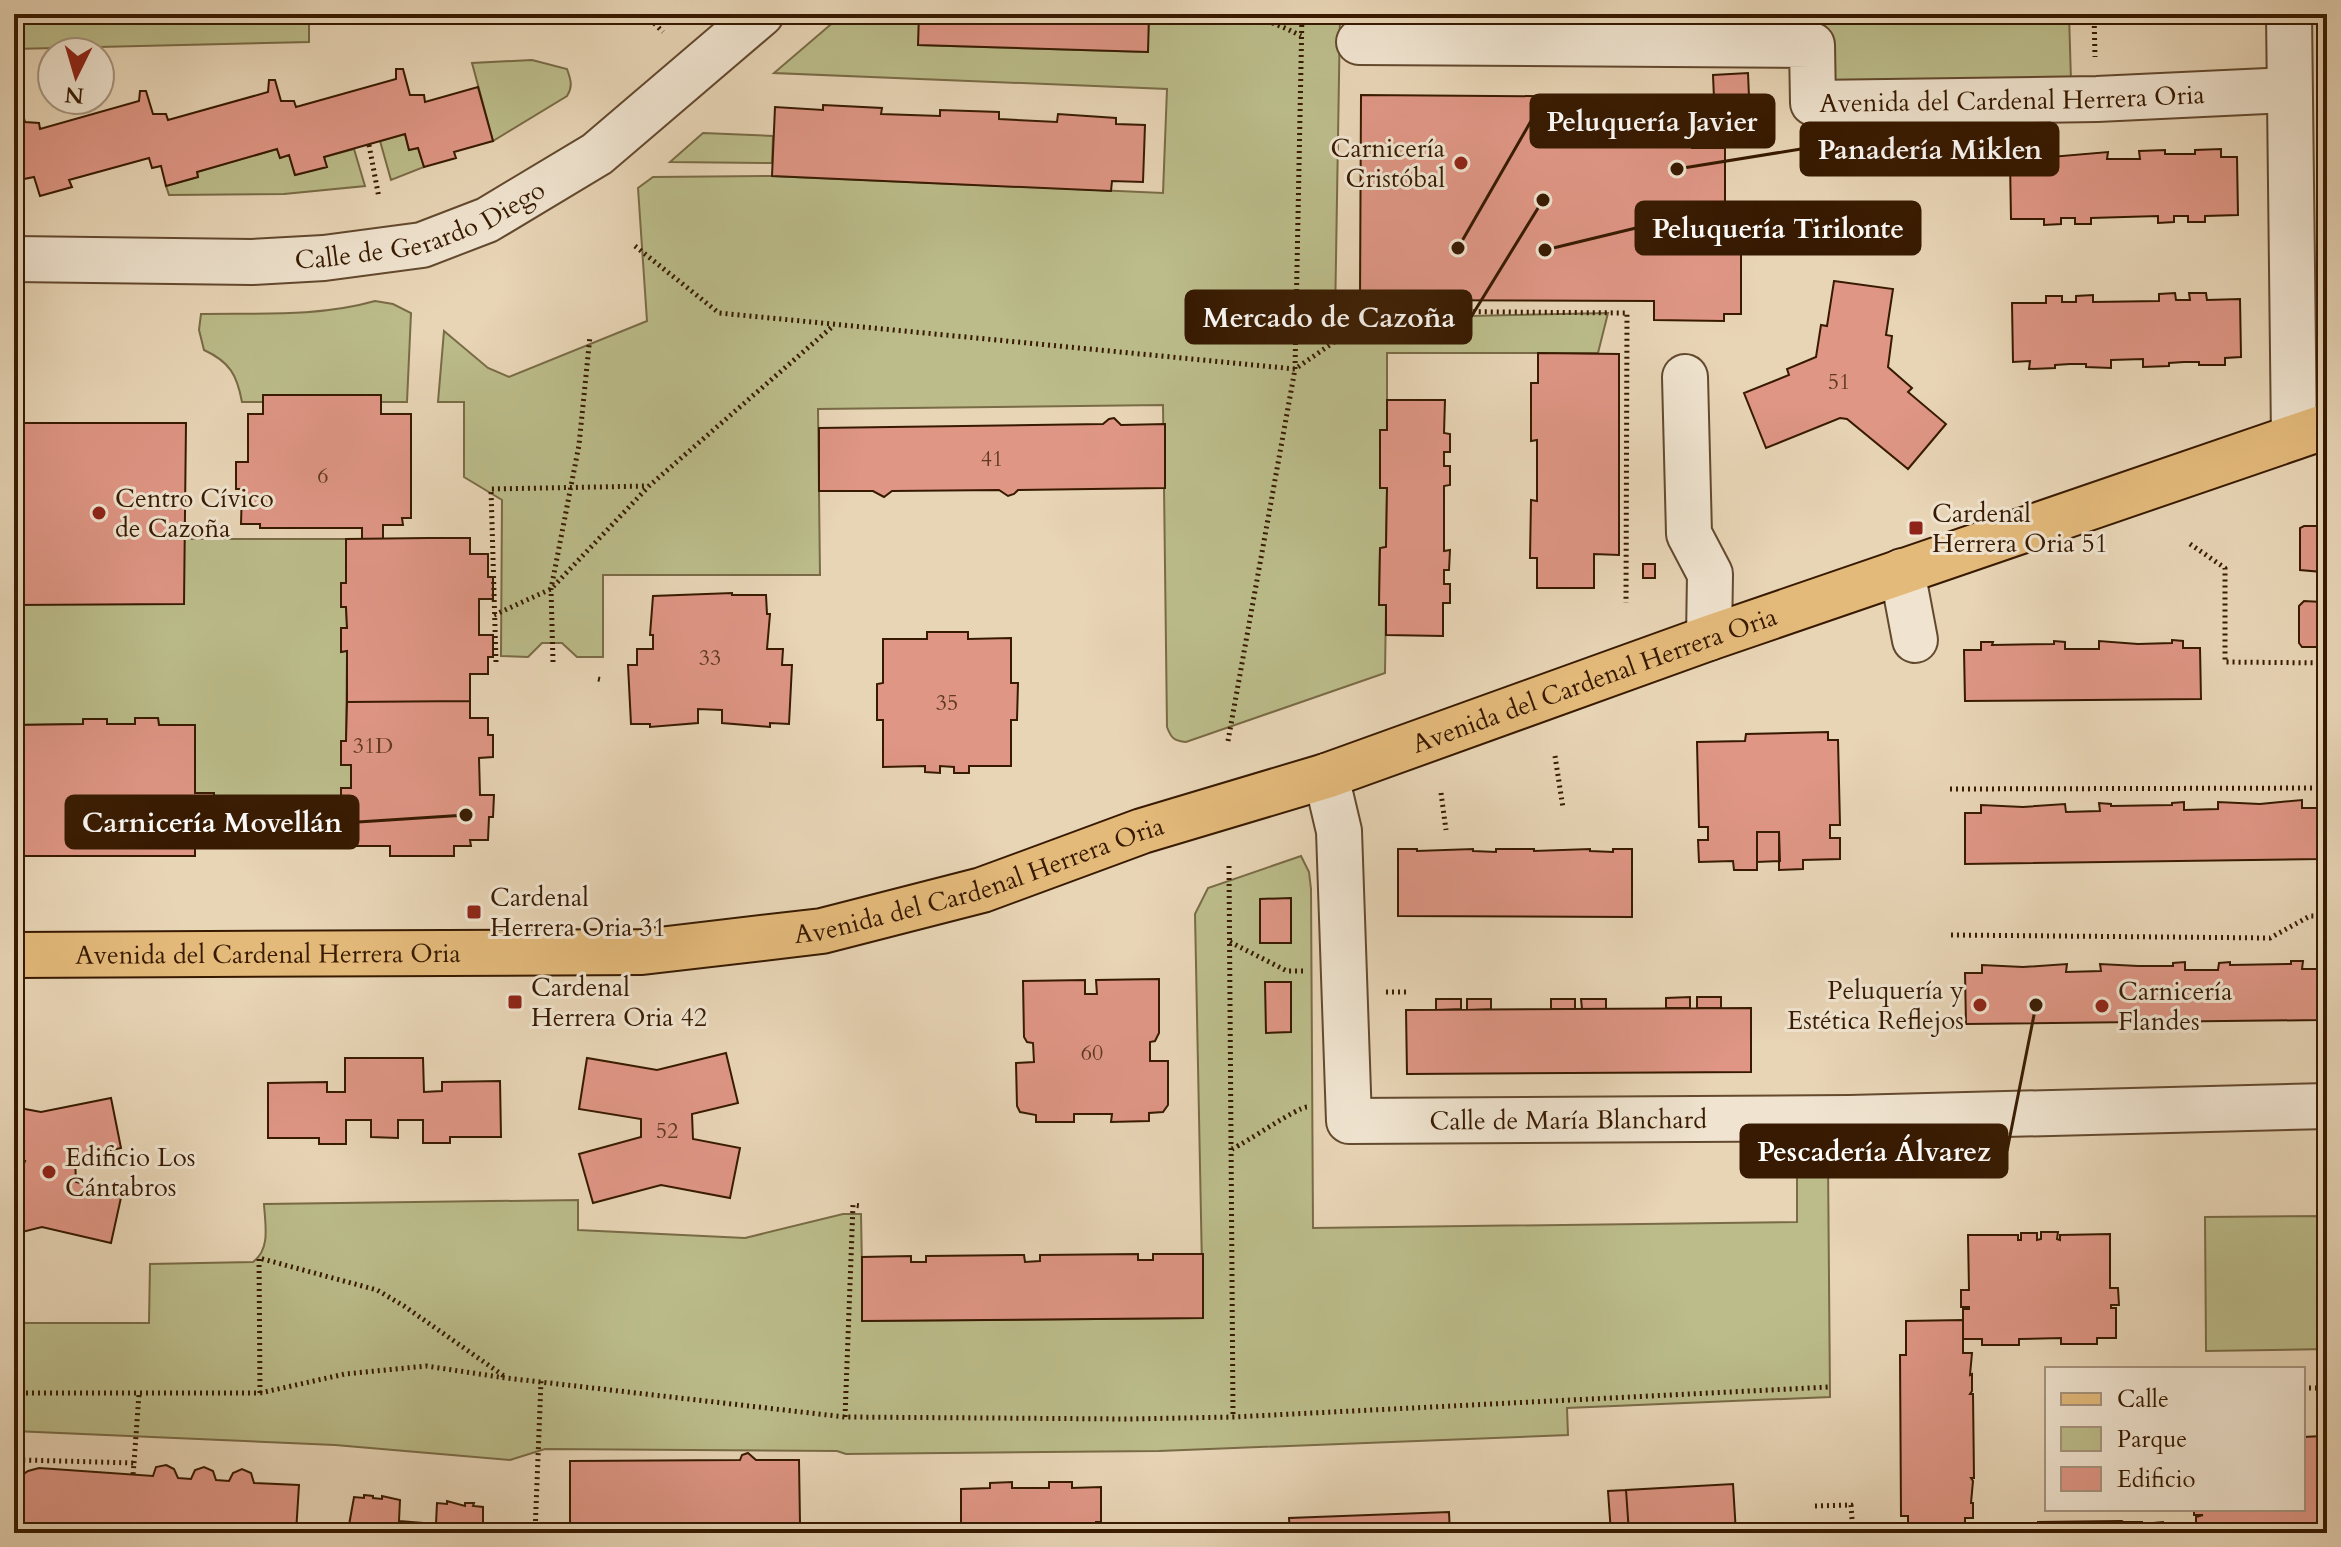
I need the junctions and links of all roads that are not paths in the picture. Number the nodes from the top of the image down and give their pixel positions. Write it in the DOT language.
graph roads {
  1 [pos="761,14"];
  2 [pos="2289,14"];
  3 [pos="1359,42"];
  4 [pos="2289,90"];
  5 [pos="14,259"];
  6 [pos="1685,377"];
  7 [pos="2310,432"];
  8 [pos="1902,571"];
  9 [pos="1709,638"];
  10 [pos="1915,640"];
  11 [pos="1326,776"];
  12 [pos="14,955"];
  13 [pos="2327,1106"];
  1 -- 5 [label="street, Calle de Gerardo Diego"];
  2 -- 4 [label="street, Avenida del Cardenal Herrera Oria"];
  3 -- 4 [label="street, Avenida del Cardenal Herrera Oria"];
  4 -- 7 [label="street, Avenida del Cardenal Herrera Oria"];
  6 -- 9 [label="street"];
  7 -- 8 [label="main road, Avenida del Cardenal Herrera Oria"];
  8 -- 9 [label="main road, Avenida del Cardenal Herrera Oria"];
  8 -- 10 [label="street"];
  9 -- 11 [label="main road, Avenida del Cardenal Herrera Oria"];
  11 -- 12 [label="main road, Avenida del Cardenal Herrera Oria"];
  11 -- 13 [label="street, Calle de María Blanchard"];
}
